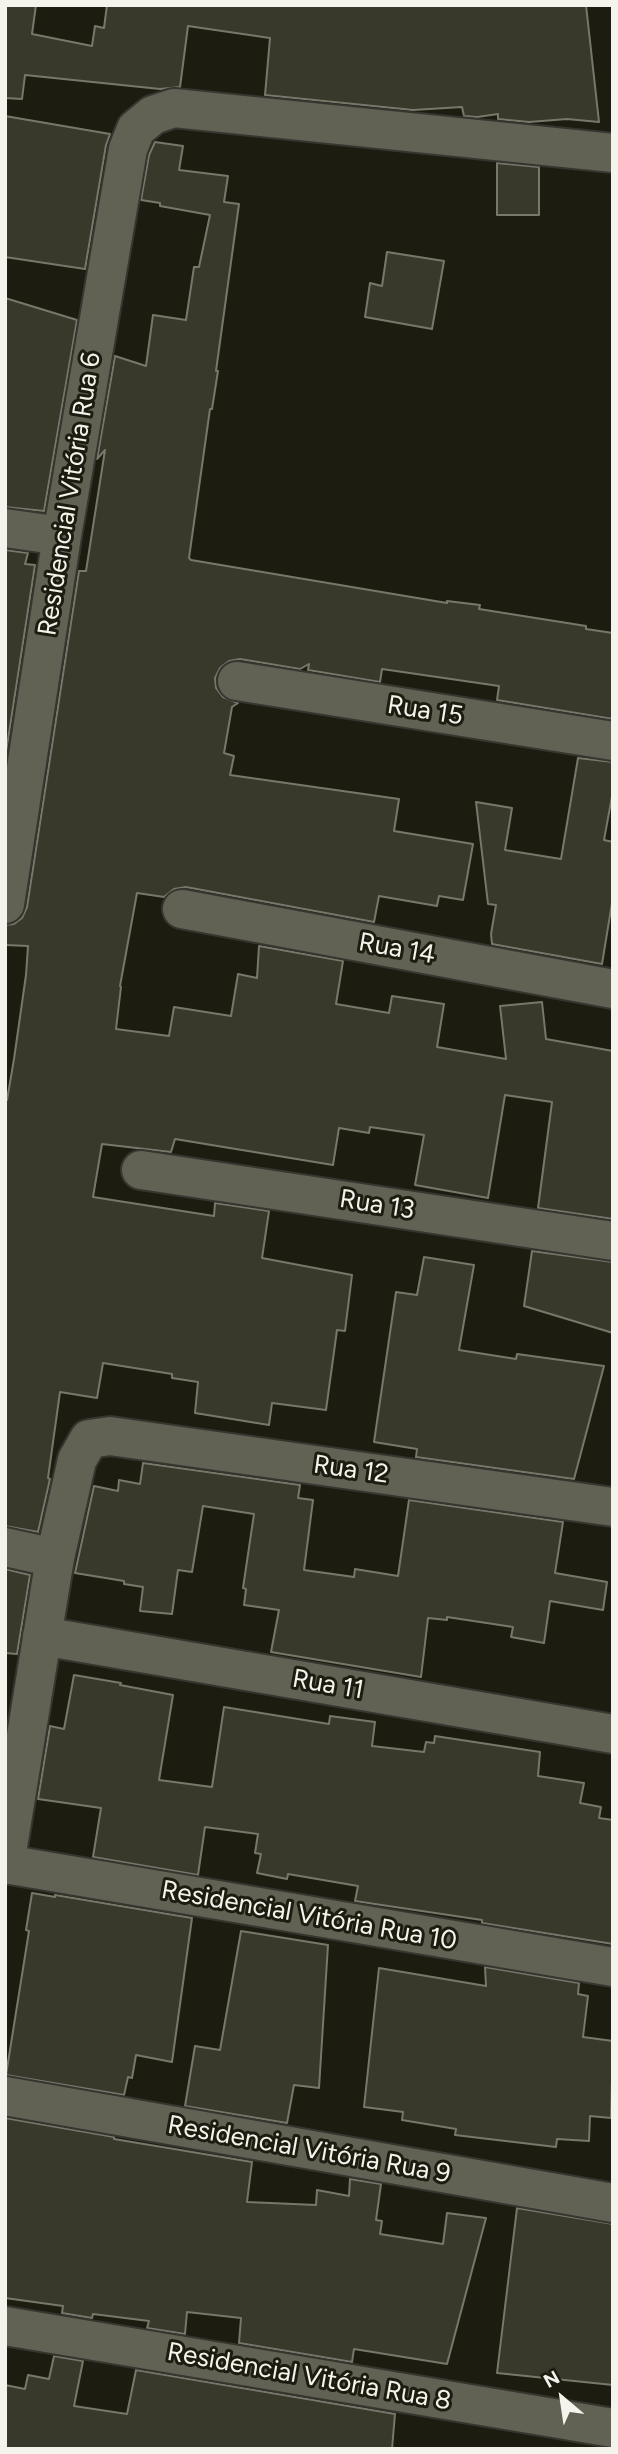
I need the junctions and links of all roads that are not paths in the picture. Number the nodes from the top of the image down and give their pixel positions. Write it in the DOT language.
graph roads {
  1 [pos="613,144"];
  2 [pos="612,153"];
  3 [pos="5,528"];
  4 [pos="62,536"];
  5 [pos="237,681"];
  6 [pos="613,741"];
  7 [pos="5,905"];
  8 [pos="182,909"];
  9 [pos="613,989"];
  10 [pos="141,1170"];
  11 [pos="613,1241"];
  12 [pos="613,1507"];
  13 [pos="5,1546"];
  14 [pos="55,1558"];
  15 [pos="42,1636"];
  16 [pos="613,1734"];
  17 [pos="5,1864"];
  18 [pos="613,1968"];
  19 [pos="5,2096"];
  20 [pos="613,2203"];
  21 [pos="5,2326"];
  22 [pos="613,2428"];
  1 -- 2 [label="street"];
  2 -- 4 [label="street, Residencial Vitória Rua 6"];
  3 -- 4 [label="street"];
  4 -- 7 [label="street, Residencial Vitória Rua 6"];
  5 -- 6 [label="street, Rua 15"];
  8 -- 9 [label="street, Rua 14"];
  10 -- 11 [label="street, Rua 13"];
  12 -- 14 [label="street, Rua 12"];
  13 -- 14 [label="street"];
  14 -- 15 [label="street"];
  15 -- 16 [label="street, Rua 11"];
  15 -- 17 [label="street"];
  17 -- 18 [label="street, Residencial Vitória Rua 10"];
  19 -- 20 [label="street, Residencial Vitória Rua 9"];
  21 -- 22 [label="street, Residencial Vitória Rua 8"];
}
